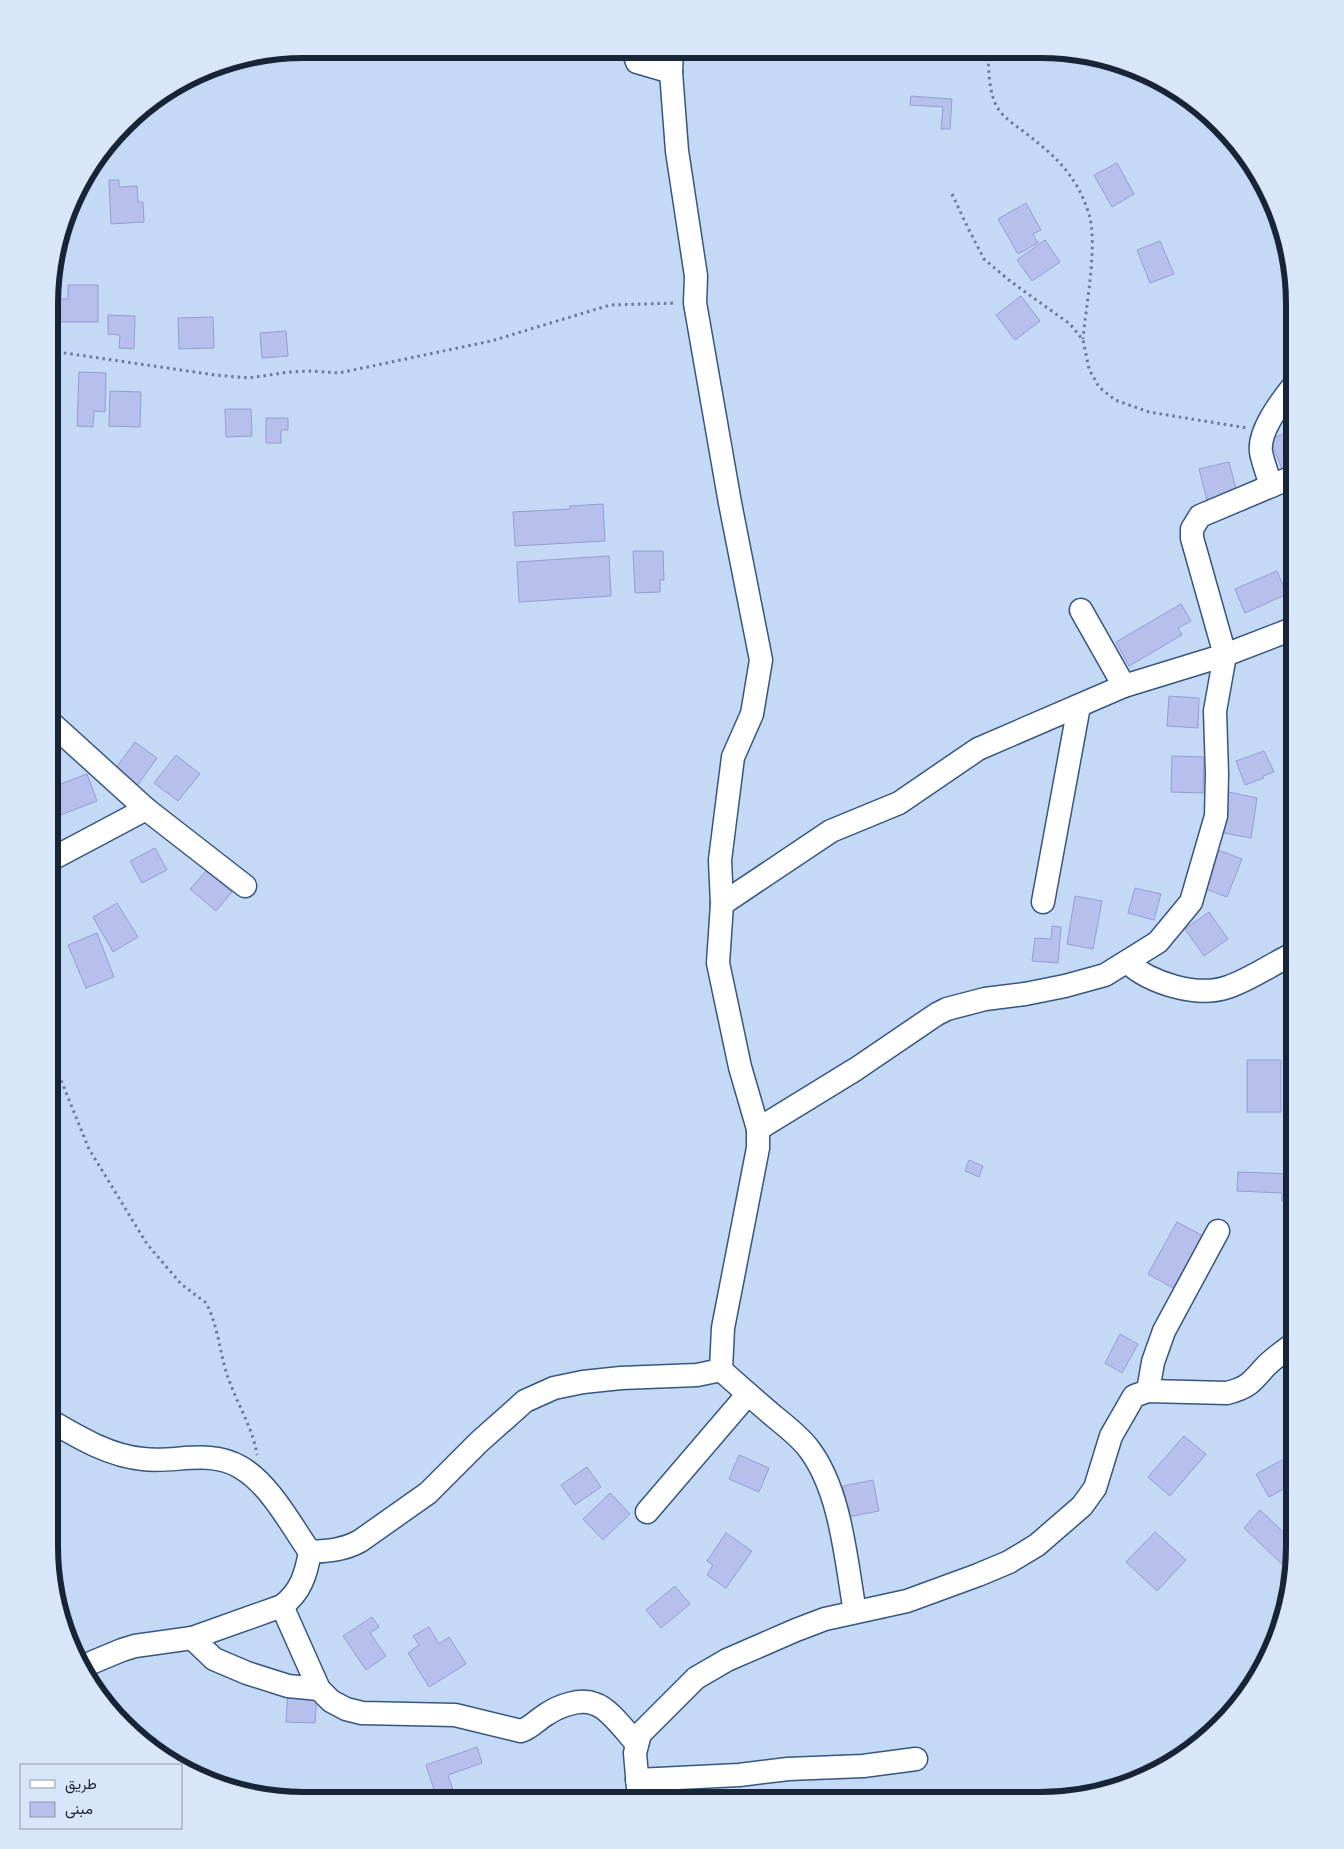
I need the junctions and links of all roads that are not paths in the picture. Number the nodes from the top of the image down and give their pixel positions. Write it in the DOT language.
graph roads {
  1 [pos="636,58"];
  2 [pos="672,58"];
  3 [pos="671,72"];
  4 [pos="1286,395"];
  5 [pos="1286,480"];
  6 [pos="1271,486"];
  7 [pos="1081,610"];
  8 [pos="1286,631"];
  9 [pos="1225,655"];
  10 [pos="1124,686"];
  11 [pos="1079,706"];
  12 [pos="58,729"];
  13 [pos="146,809"];
  14 [pos="58,856"];
  15 [pos="245,886"];
  16 [pos="1042,902"];
  17 [pos="722,904"];
  18 [pos="1286,958"];
  19 [pos="1127,962"];
  20 [pos="758,1129"];
  21 [pos="1218,1231"];
  22 [pos="1286,1350"];
  23 [pos="721,1370"];
  24 [pos="1148,1391"];
  25 [pos="748,1394"];
  26 [pos="58,1425"];
  27 [pos="647,1512"];
  28 [pos="310,1552"];
  29 [pos="282,1606"];
  30 [pos="855,1612"];
  31 [pos="192,1638"];
  32 [pos="88,1664"];
  33 [pos="319,1689"];
  34 [pos="637,1744"];
  35 [pos="916,1759"];
  36 [pos="638,1789"];
  1 -- 3 [label="street"];
  2 -- 3 [label="street"];
  3 -- 17 [label="street"];
  4 -- 6 [label="street"];
  5 -- 6 [label="street"];
  6 -- 9 [label="street"];
  7 -- 10 [label="street"];
  8 -- 9 [label="street"];
  9 -- 10 [label="street"];
  9 -- 19 [label="street"];
  10 -- 11 [label="street"];
  11 -- 16 [label="street"];
  11 -- 17 [label="street"];
  12 -- 13 [label="street"];
  13 -- 14 [label="street"];
  13 -- 15 [label="street"];
  17 -- 20 [label="street"];
  18 -- 19 [label="street"];
  19 -- 20 [label="street"];
  20 -- 23 [label="street"];
  21 -- 24 [label="street"];
  22 -- 24 [label="street"];
  23 -- 25 [label="street"];
  23 -- 28 [label="street"];
  24 -- 30 [label="street"];
  25 -- 27 [label="street"];
  25 -- 30 [label="street"];
  26 -- 28 [label="street"];
  28 -- 29 [label="street"];
  29 -- 31 [label="street"];
  29 -- 33 [label="street"];
  30 -- 34 [label="street"];
  31 -- 32 [label="street"];
  31 -- 33 [label="street"];
  33 -- 34 [label="street"];
  34 -- 36 [label="street"];
  35 -- 36 [label="street"];
}
